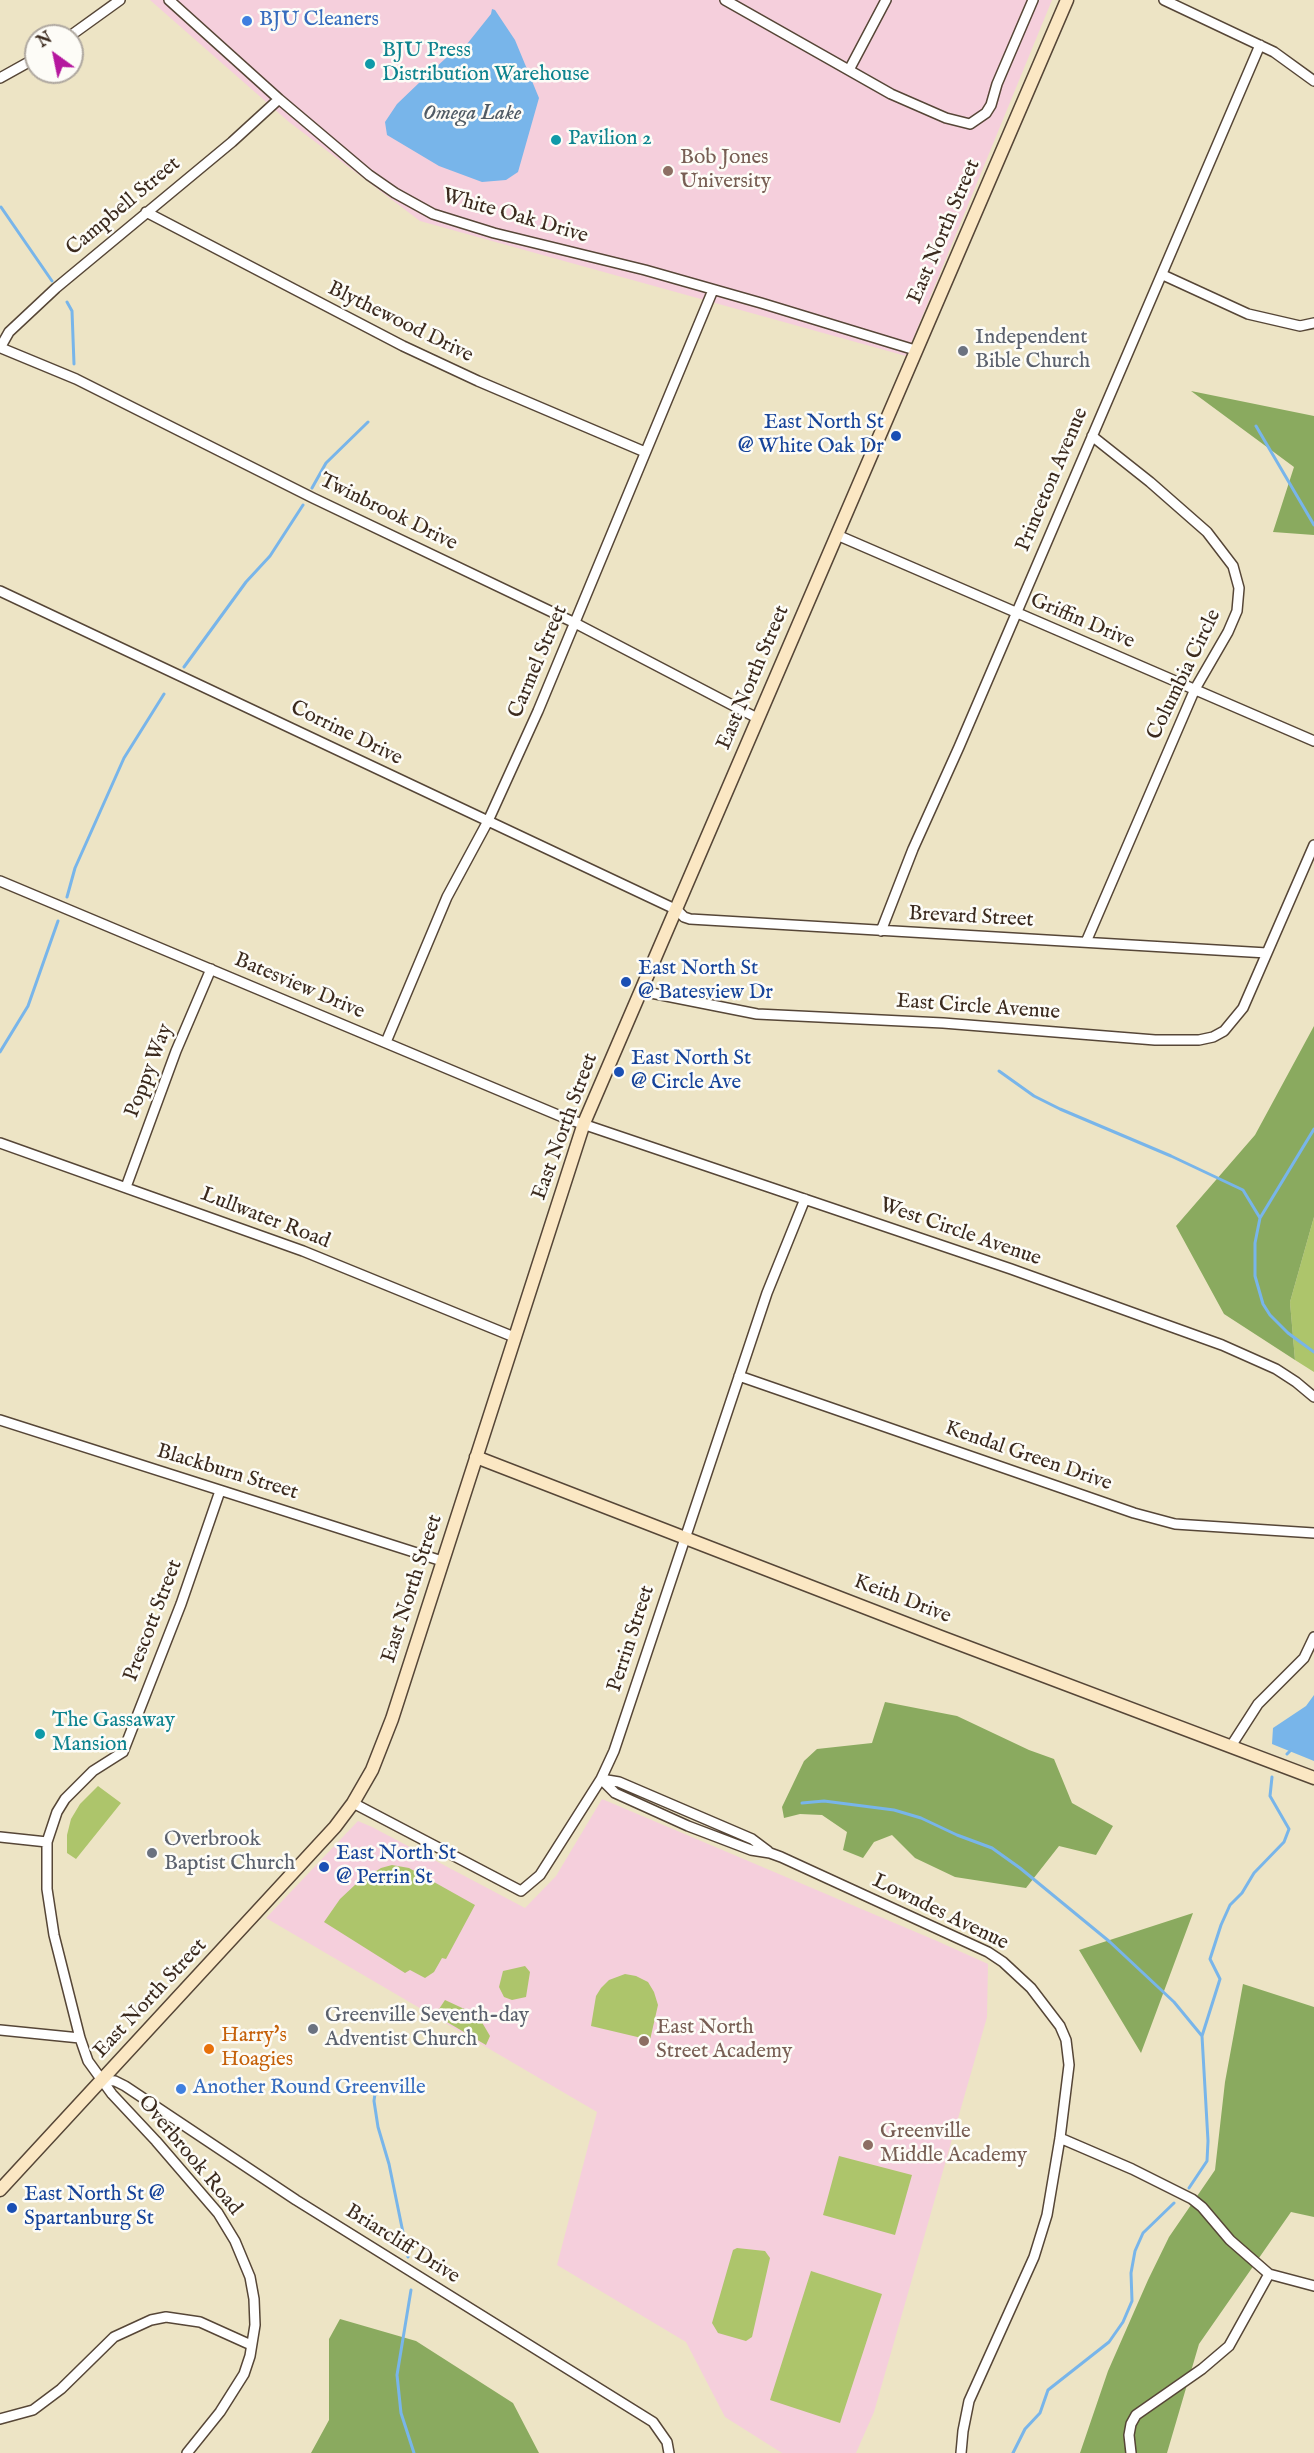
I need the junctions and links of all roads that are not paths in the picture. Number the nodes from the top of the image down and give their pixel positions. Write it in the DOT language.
graph roads {
  1 [pos="120,0"];
  2 [pos="168,0"];
  3 [pos="725,0"];
  4 [pos="886,0"];
  5 [pos="1033,0"];
  6 [pos="1067,0"];
  7 [pos="1164,0"];
  8 [pos="84,26"];
  9 [pos="1260,45"];
  10 [pos="24,65"];
  11 [pos="849,70"];
  12 [pos="0,78"];
  13 [pos="1314,81"];
  14 [pos="279,99"];
  15 [pos="146,212"];
  16 [pos="1163,275"];
  17 [pos="713,290"];
  18 [pos="1314,323"];
  19 [pos="0,348"];
  20 [pos="915,350"];
  21 [pos="1092,436"];
  22 [pos="645,452"];
  23 [pos="837,535"];
  24 [pos="0,591"];
  25 [pos="1015,613"];
  26 [pos="575,623"];
  27 [pos="1195,689"];
  28 [pos="757,718"];
  29 [pos="1314,741"];
  30 [pos="488,821"];
  31 [pos="1314,845"];
  32 [pos="0,881"];
  33 [pos="677,910"];
  34 [pos="881,931"];
  35 [pos="1086,942"];
  36 [pos="1267,953"];
  37 [pos="211,969"];
  38 [pos="641,991"];
  39 [pos="386,1042"];
  40 [pos="584,1123"];
  41 [pos="0,1143"];
  42 [pos="126,1187"];
  43 [pos="805,1199"];
  44 [pos="514,1337"];
  45 [pos="739,1376"];
  46 [pos="1314,1396"];
  47 [pos="0,1420"];
  48 [pos="476,1457"];
  49 [pos="220,1491"];
  50 [pos="1314,1533"];
  51 [pos="686,1537"];
  52 [pos="442,1561"];
  53 [pos="1314,1637"];
  54 [pos="1231,1746"];
  55 [pos="1314,1778"];
  56 [pos="601,1779"];
  57 [pos="353,1803"];
  58 [pos="0,1837"];
  59 [pos="46,1842"];
  60 [pos="770,1853"];
  61 [pos="0,2030"];
  62 [pos="80,2038"];
  63 [pos="103,2080"];
  64 [pos="1060,2138"];
  65 [pos="0,2190"];
  66 [pos="1269,2274"];
  67 [pos="1314,2286"];
  68 [pos="251,2345"];
  69 [pos="0,2420"];
  70 [pos="187,2453"];
  71 [pos="669,2453"];
  72 [pos="961,2453"];
  73 [pos="1131,2453"];
  1 -- 8 [label="street"];
  2 -- 14 [label="street, White Oak Drive"];
  3 -- 11 [label="street"];
  4 -- 11 [label="street"];
  5 -- 11 [label="street"];
  6 -- 20 [label="main road, East North Street"];
  7 -- 9 [label="street"];
  9 -- 13 [label="street"];
  9 -- 16 [label="street, Princeton Avenue"];
  10 -- 12 [label="street"];
  14 -- 15 [label="street, Campbell Street"];
  14 -- 17 [label="street, White Oak Drive"];
  15 -- 19 [label="street, Campbell Street"];
  15 -- 22 [label="street, Blythewood Drive"];
  16 -- 18 [label="street"];
  16 -- 21 [label="street, Princeton Avenue"];
  17 -- 20 [label="street, White Oak Drive"];
  17 -- 22 [label="street, Carmel Street"];
  19 -- 26 [label="street, Twinbrook Drive"];
  20 -- 23 [label="main road, East North Street"];
  21 -- 25 [label="street, Princeton Avenue"];
  21 -- 27 [label="street, Columbia Circle"];
  22 -- 26 [label="street, Carmel Street"];
  23 -- 25 [label="street, Griffin Drive"];
  23 -- 28 [label="main road, East North Street"];
  24 -- 30 [label="street, Corrine Drive"];
  25 -- 27 [label="street, Griffin Drive"];
  25 -- 34 [label="street, Princeton Avenue"];
  26 -- 28 [label="street, Twinbrook Drive"];
  26 -- 30 [label="street, Carmel Street"];
  27 -- 29 [label="street, Griffin Drive"];
  27 -- 35 [label="street, Columbia Circle"];
  28 -- 33 [label="main road, East North Street"];
  30 -- 33 [label="street, Corrine Drive"];
  30 -- 39 [label="street, Carmel Street"];
  31 -- 36 [label="street, East Circle Avenue"];
  32 -- 37 [label="street, Batesview Drive"];
  33 -- 34 [label="street, Brevard Street"];
  33 -- 38 [label="main road, East North Street"];
  34 -- 35 [label="street, Brevard Street"];
  35 -- 36 [label="street, Brevard Street"];
  36 -- 38 [label="street, East Circle Avenue"];
  37 -- 39 [label="street, Batesview Drive"];
  37 -- 42 [label="street, Poppy Way"];
  38 -- 40 [label="main road, East North Street"];
  39 -- 40 [label="street, Batesview Drive"];
  40 -- 43 [label="street, West Circle Avenue"];
  40 -- 44 [label="main road, East North Street"];
  41 -- 42 [label="street, Lullwater Road"];
  42 -- 44 [label="street, Lullwater Road"];
  43 -- 45 [label="street, Perrin Street"];
  43 -- 46 [label="street, West Circle Avenue"];
  44 -- 48 [label="main road, East North Street"];
  45 -- 50 [label="street, Kendal Green Drive"];
  45 -- 51 [label="street, Perrin Street"];
  47 -- 49 [label="street, Blackburn Street"];
  48 -- 51 [label="main road, Keith Drive"];
  48 -- 52 [label="main road, East North Street"];
  49 -- 52 [label="street, Blackburn Street"];
  49 -- 59 [label="street, Prescott Street"];
  51 -- 54 [label="main road, Keith Drive"];
  51 -- 56 [label="street, Perrin Street"];
  52 -- 57 [label="main road, East North Street"];
  53 -- 54 [label="street"];
  54 -- 55 [label="main road, Keith Drive"];
  56 -- 57 [label="street, Perrin Street"];
  56 -- 60 [label="street, Lowndes Avenue"];
  56 -- 60 [label="street, Lowndes Avenue"];
  57 -- 63 [label="main road, East North Street"];
  58 -- 59 [label="street"];
  59 -- 62 [label="street, Prescott Street"];
  60 -- 64 [label="street, Lowndes Avenue"];
  61 -- 62 [label="street"];
  62 -- 63 [label="street, Prescott Street"];
  63 -- 65 [label="main road, East North Street"];
  63 -- 68 [label="street, Overbrook Road"];
  63 -- 71 [label="street, Briarcliff Drive"];
  64 -- 66 [label="street"];
  64 -- 72 [label="street, Lowndes Avenue"];
  66 -- 67 [label="street"];
  66 -- 73 [label="street"];
  68 -- 69 [label="street"];
  68 -- 70 [label="street, Overbrook Road"];
}
